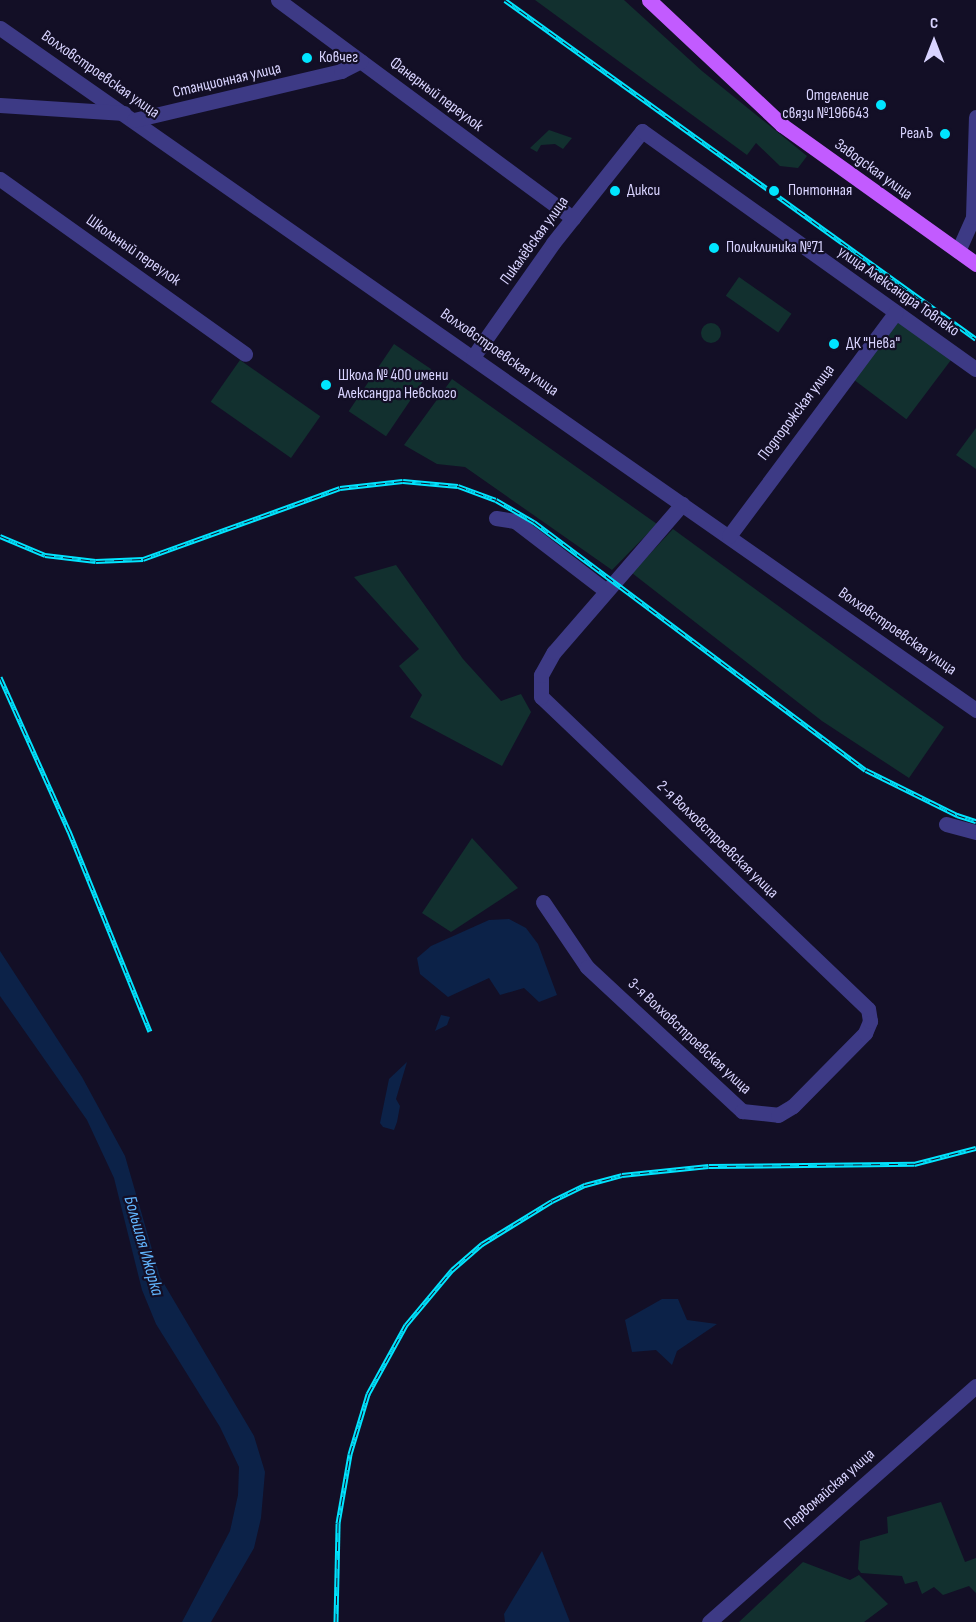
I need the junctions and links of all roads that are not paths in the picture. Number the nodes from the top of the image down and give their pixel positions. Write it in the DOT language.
graph roads {
  1 [pos="278,0"];
  2 [pos="649,0"];
  3 [pos="0,28"];
  4 [pos="361,61"];
  5 [pos="0,105"];
  6 [pos="129,117"];
  7 [pos="976,117"];
  8 [pos="628,149"];
  9 [pos="0,178"];
  10 [pos="573,218"];
  11 [pos="958,251"];
  12 [pos="976,264"];
  13 [pos="896,312"];
  14 [pos="245,354"];
  15 [pos="473,357"];
  16 [pos="976,369"];
  17 [pos="682,504"];
  18 [pos="496,518"];
  19 [pos="729,536"];
  20 [pos="604,590"];
  21 [pos="976,710"];
  22 [pos="946,824"];
  23 [pos="976,832"];
  24 [pos="543,902"];
  25 [pos="868,1009"];
  26 [pos="976,1386"];
  27 [pos="709,1622"];
  1 -- 4 [label="street, Фанерный переулок"];
  2 -- 11 [label="main road, Заводская улица"];
  3 -- 6 [label="street, Волховстроевская улица"];
  4 -- 6 [label="street, Станционная улица"];
  4 -- 10 [label="street, Фанерный переулок"];
  5 -- 6 [label="street, Станционная улица"];
  6 -- 15 [label="street, Волховстроевская улица"];
  7 -- 11 [label="street"];
  8 -- 10 [label="street, Пикалёвская улица"];
  8 -- 13 [label="street, улица Александра Товпеко"];
  9 -- 14 [label="street, Школьный переулок"];
  10 -- 15 [label="street, Пикалёвская улица"];
  11 -- 12 [label="main road, Заводская улица"];
  13 -- 16 [label="street, улица Александра Товпеко"];
  13 -- 19 [label="street, Подпорожская улица"];
  15 -- 17 [label="street, Волховстроевская улица"];
  17 -- 19 [label="street, Волховстроевская улица"];
  17 -- 20 [label="street"];
  18 -- 20 [label="street"];
  19 -- 21 [label="street, Волховстроевская улица"];
  20 -- 25 [label="street, 2-я Волховстроевская улица"];
  22 -- 23 [label="street"];
  24 -- 25 [label="street, 3-я Волховстроевская улица"];
  26 -- 27 [label="street, Первомайская улица"];
}
